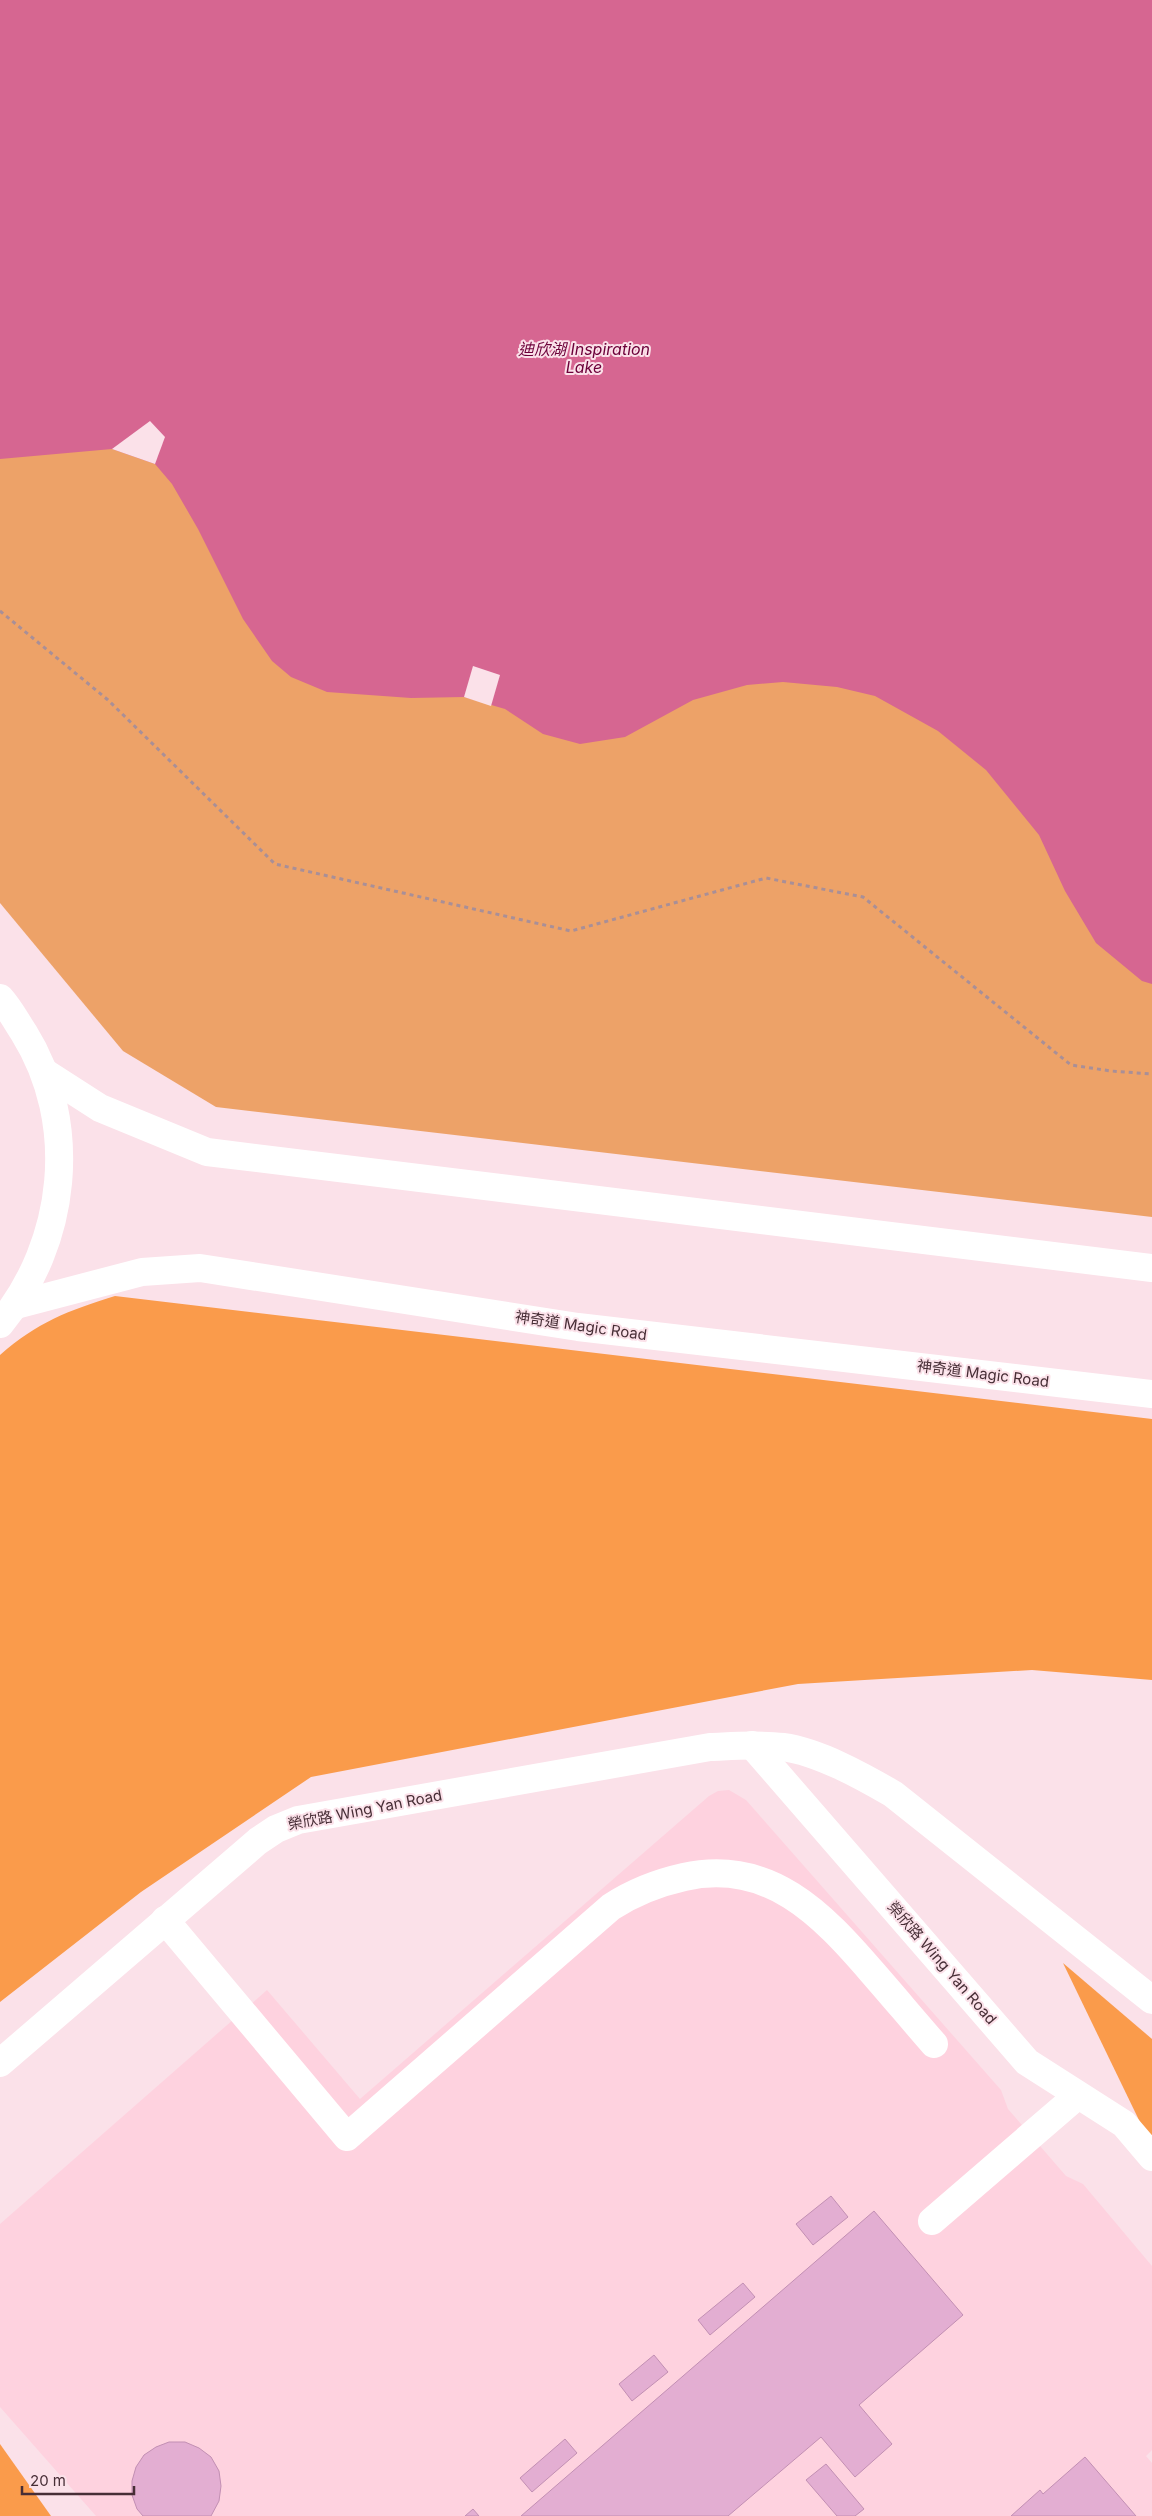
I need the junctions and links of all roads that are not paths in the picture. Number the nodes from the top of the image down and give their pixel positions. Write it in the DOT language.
graph roads {
  1 [pos="0,998"];
  2 [pos="44,1072"];
  3 [pos="1152,1268"];
  4 [pos="8,1314"];
  5 [pos="1152,1394"];
  6 [pos="752,1745"];
  7 [pos="165,1920"];
  8 [pos="1152,2000"];
  9 [pos="934,2044"];
  10 [pos="0,2063"];
  11 [pos="1077,2096"];
  12 [pos="1152,2157"];
  13 [pos="932,2221"];
  1 -- 2 [label="main road"];
  2 -- 3 [label="main road"];
  2 -- 4 [label="main road"];
  4 -- 5 [label="main road, 神奇道 Magic Road"];
  6 -- 7 [label="main road, 榮欣路 Wing Yan Road"];
  6 -- 8 [label="main road, 榮欣路 Wing Yan Road"];
  6 -- 11 [label="main road, 榮欣路 Wing Yan Road"];
  7 -- 9 [label="main road"];
  7 -- 10 [label="main road, 榮欣路 Wing Yan Road"];
  11 -- 12 [label="main road, 榮欣路 Wing Yan Road"];
  11 -- 13 [label="main road"];
}
